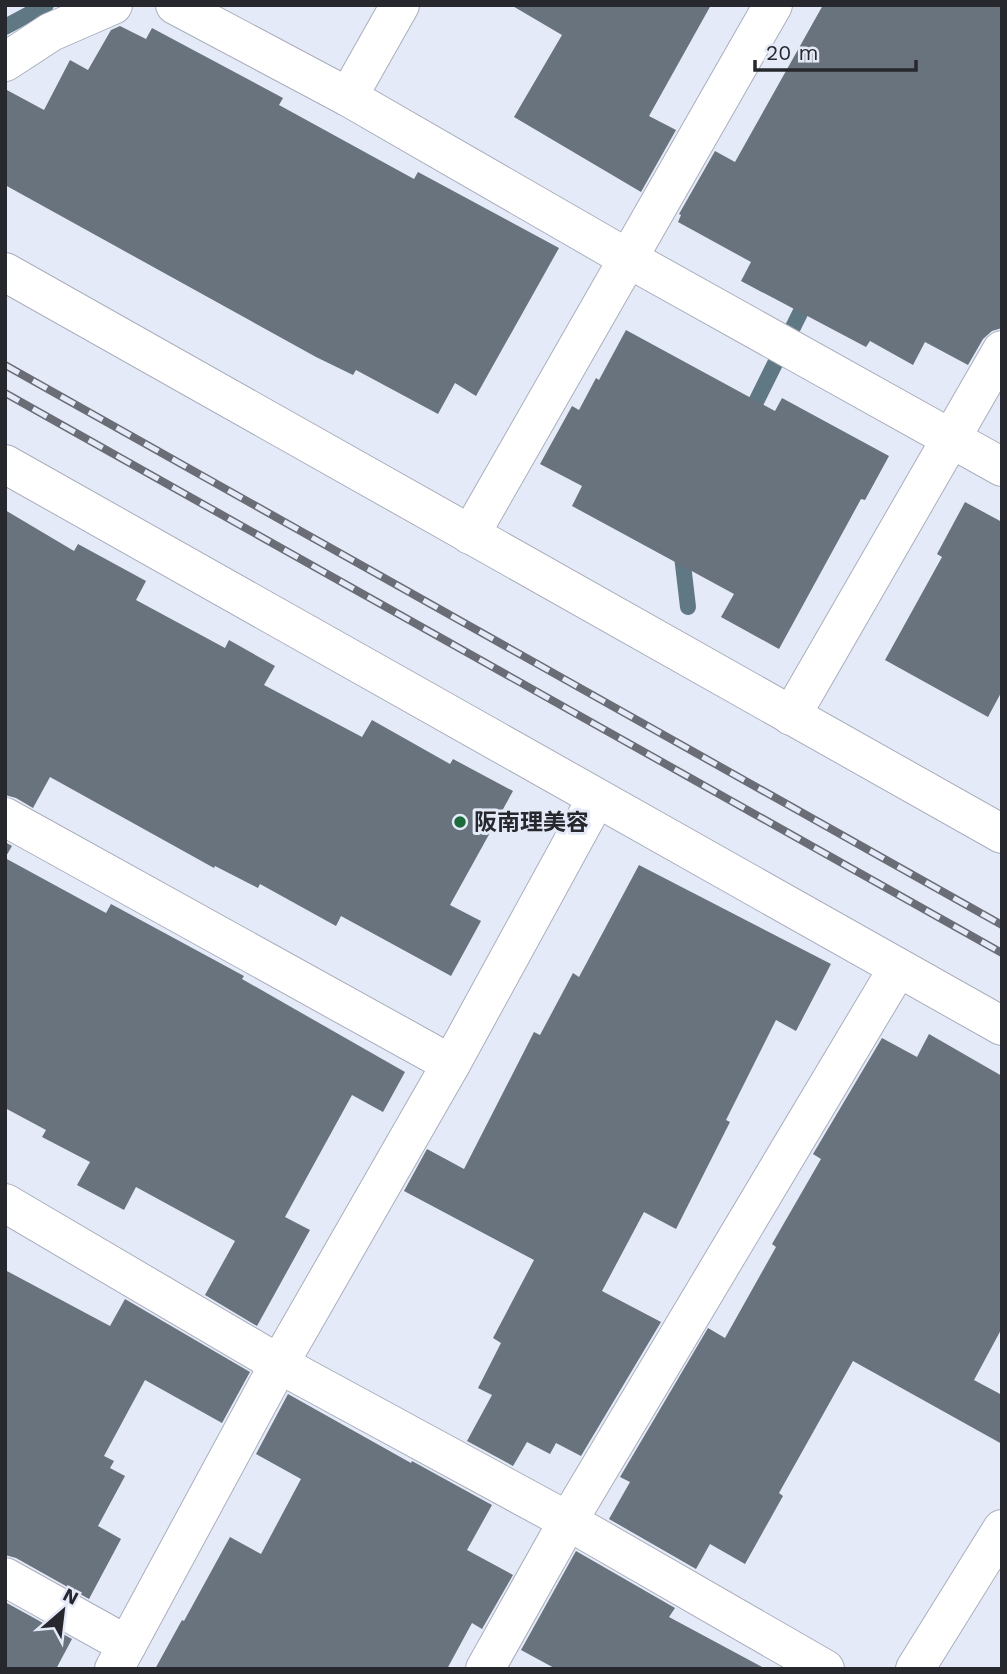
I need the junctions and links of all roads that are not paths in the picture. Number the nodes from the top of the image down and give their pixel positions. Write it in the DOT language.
graph roads {
  1 [pos="113,5"];
  2 [pos="175,5"];
  3 [pos="400,5"];
  4 [pos="773,5"];
  5 [pos="5,62"];
  6 [pos="348,97"];
  7 [pos="629,258"];
  8 [pos="5,272"];
  9 [pos="1002,350"];
  10 [pos="952,439"];
  11 [pos="5,464"];
  12 [pos="1002,467"];
  13 [pos="470,535"];
  14 [pos="791,716"];
  15 [pos="596,799"];
  16 [pos="5,817"];
  17 [pos="1002,834"];
  18 [pos="898,968"];
  19 [pos="1002,1026"];
  20 [pos="451,1064"];
  21 [pos="5,1203"];
  22 [pos="279,1364"];
  23 [pos="568,1521"];
  24 [pos="1002,1529"];
  25 [pos="5,1577"];
  26 [pos="120,1657"];
  27 [pos="485,1669"];
  28 [pos="825,1669"];
  29 [pos="915,1669"];
  1 -- 5 [label="street"];
  2 -- 6 [label="street"];
  3 -- 6 [label="street"];
  4 -- 7 [label="street"];
  6 -- 7 [label="street"];
  7 -- 10 [label="street"];
  7 -- 13 [label="street"];
  8 -- 13 [label="street"];
  9 -- 10 [label="street"];
  10 -- 12 [label="street"];
  10 -- 14 [label="street"];
  11 -- 15 [label="street"];
  13 -- 14 [label="street"];
  14 -- 17 [label="street"];
  15 -- 18 [label="street"];
  15 -- 20 [label="street"];
  16 -- 20 [label="street"];
  18 -- 19 [label="street"];
  18 -- 23 [label="street"];
  20 -- 22 [label="street"];
  21 -- 22 [label="street"];
  22 -- 23 [label="street"];
  22 -- 26 [label="street"];
  23 -- 27 [label="street"];
  23 -- 28 [label="street"];
  24 -- 29 [label="street"];
  25 -- 26 [label="street"];
}
